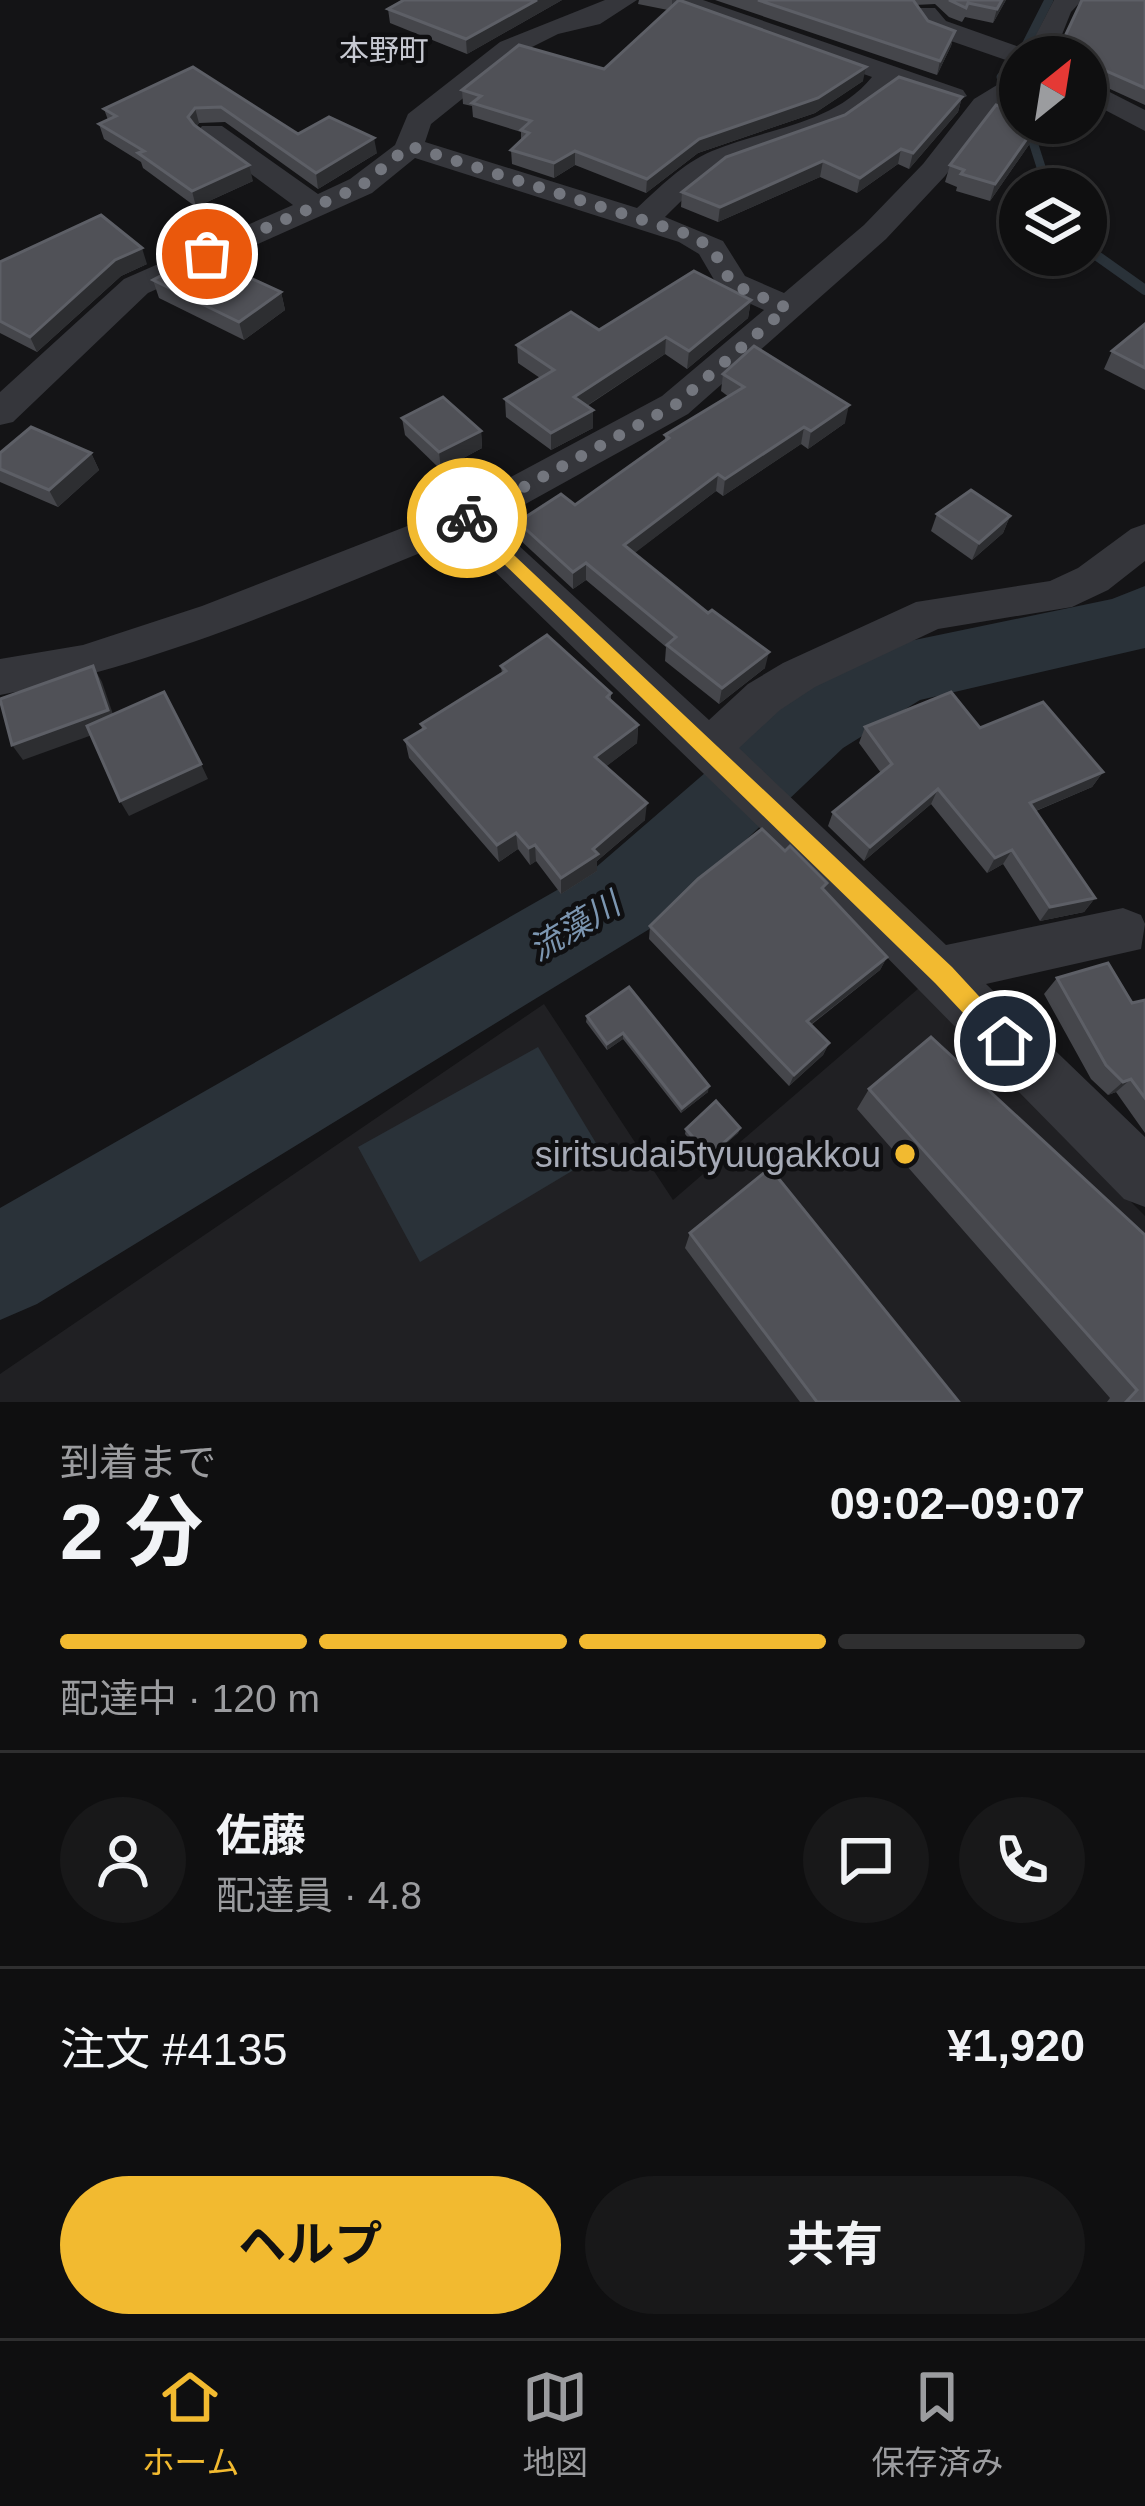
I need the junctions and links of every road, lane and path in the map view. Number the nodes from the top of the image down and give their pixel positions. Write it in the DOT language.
graph roads {
  1 [pos="623,0"];
  2 [pos="678,0"];
  3 [pos="1069,0"];
  4 [pos="721,5"];
  5 [pos="926,13"];
  6 [pos="1041,36"];
  7 [pos="999,52"];
  8 [pos="888,76"];
  9 [pos="999,89"];
  10 [pos="1107,100"];
  11 [pos="984,106"];
  12 [pos="1145,122"];
  13 [pos="212,132"];
  14 [pos="409,146"];
  15 [pos="314,205"];
  16 [pos="644,219"];
  17 [pos="787,308"];
  18 [pos="0,413"];
  19 [pos="465,519"];
  20 [pos="1145,539"];
  21 [pos="0,677"];
  22 [pos="711,751"];
  23 [pos="1123,932"];
  24 [pos="944,975"];
  25 [pos="1145,1178"];
  1 -- 14 [label="street"];
  2 -- 4 [label="street"];
  3 -- 6 [label="street"];
  4 -- 8 [label="street"];
  5 -- 7 [label="street"];
  8 -- 11 [label="street"];
  8 -- 16 [label="street"];
  9 -- 11 [label="street"];
  10 -- 12 [label="street"];
  11 -- 17 [label="street"];
  13 -- 15 [label="street"];
  14 -- 15 [label="street"];
  14 -- 16 [label="street"];
  15 -- 18 [label="street"];
  16 -- 17 [label="street"];
  17 -- 19 [label="street"];
  19 -- 21 [label="street"];
  19 -- 22 [label="street"];
  20 -- 22 [label="street"];
  22 -- 24 [label="street"];
  23 -- 24 [label="street"];
  24 -- 25 [label="street"];
}
